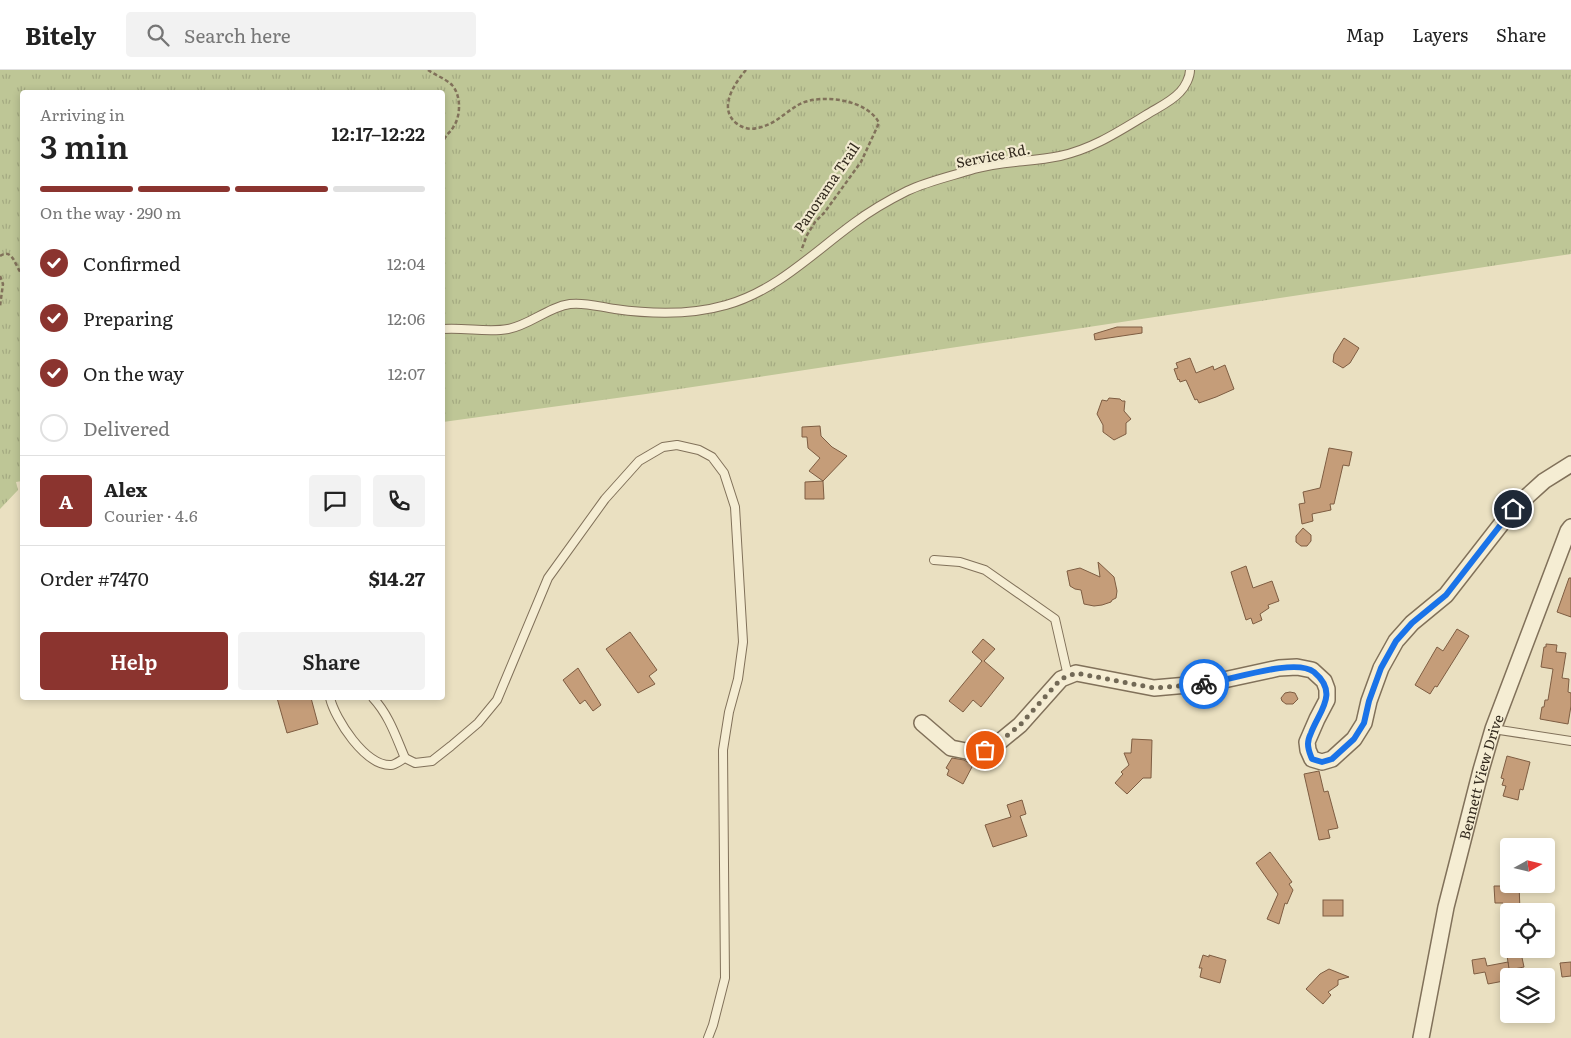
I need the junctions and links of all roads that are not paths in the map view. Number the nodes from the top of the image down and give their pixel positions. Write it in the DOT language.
graph roads {
  1 [pos="1190,70"];
  2 [pos="445,329"];
  3 [pos="1571,464"];
  4 [pos="1571,527"];
  5 [pos="934,560"];
  6 [pos="1068,676"];
  7 [pos="331,700"];
  8 [pos="375,700"];
  9 [pos="922,723"];
  10 [pos="1493,729"];
  11 [pos="1571,741"];
  12 [pos="405,758"];
  13 [pos="708,1038"];
  14 [pos="1421,1038"];
  1 -- 2 [label="lane, Service Rd."];
  3 -- 6 [label="street"];
  4 -- 10 [label="street, Bennett View Drive"];
  5 -- 6 [label="lane"];
  6 -- 9 [label="street"];
  7 -- 12 [label="lane"];
  8 -- 12 [label="lane"];
  10 -- 11 [label="lane"];
  10 -- 14 [label="street, Bennett View Drive"];
  12 -- 13 [label="lane"];
}
